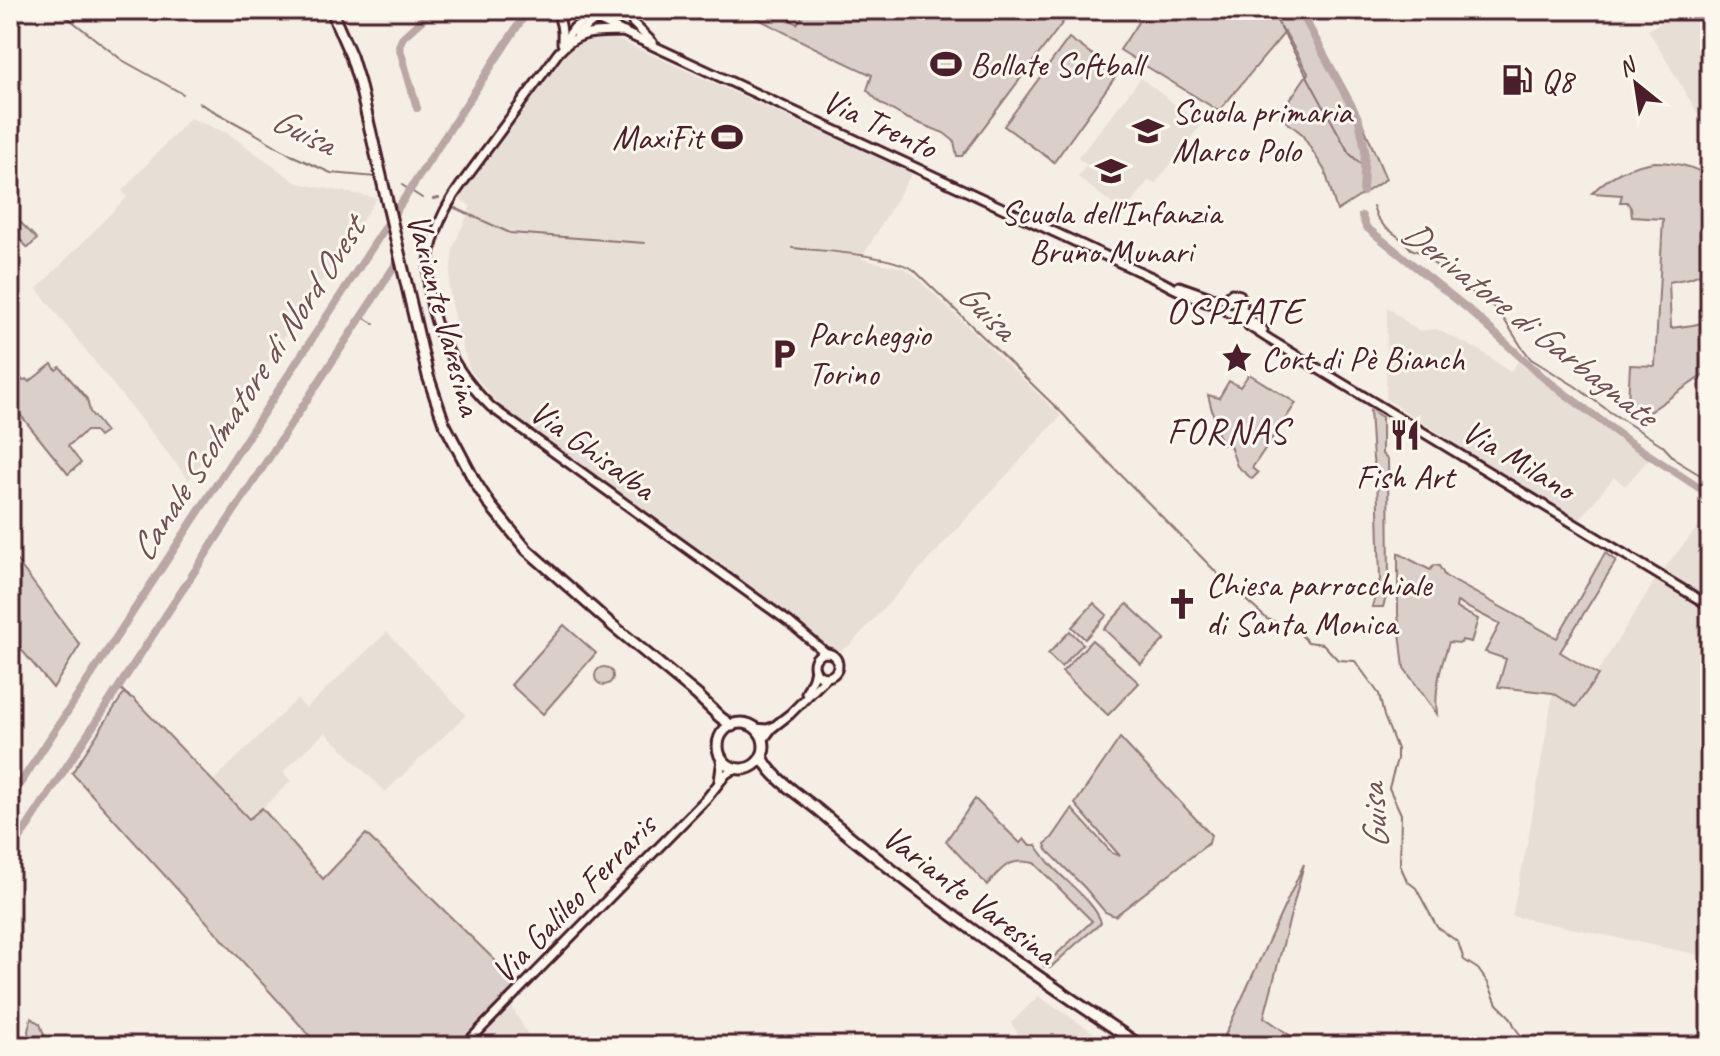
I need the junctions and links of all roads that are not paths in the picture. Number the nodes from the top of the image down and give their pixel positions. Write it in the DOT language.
graph roads {
  1 [pos="323,10"];
  2 [pos="333,10"];
  3 [pos="556,10"];
  4 [pos="576,10"];
  5 [pos="597,10"];
  6 [pos="609,10"];
  7 [pos="628,10"];
  8 [pos="593,18"];
  9 [pos="336,22"];
  10 [pos="624,32"];
  11 [pos="563,46"];
  12 [pos="659,49"];
  13 [pos="1223,302"];
  14 [pos="1240,310"];
  15 [pos="1710,606"];
  16 [pos="803,634"];
  17 [pos="826,653"];
  18 [pos="815,660"];
  19 [pos="815,669"];
  20 [pos="827,677"];
  21 [pos="800,703"];
  22 [pos="713,711"];
  23 [pos="732,726"];
  24 [pos="775,726"];
  25 [pos="755,728"];
  26 [pos="721,735"];
  27 [pos="763,740"];
  28 [pos="762,755"];
  29 [pos="722,759"];
  30 [pos="750,767"];
  31 [pos="735,768"];
  32 [pos="775,775"];
  33 [pos="718,785"];
  34 [pos="464,1046"];
  35 [pos="1141,1046"];
  1 -- 9 [label="main road, Variante Varesina"];
  2 -- 9 [label="main road, Variante Varesina"];
  3 -- 11 [label="street"];
  4 -- 8 [label="street, Via Trento"];
  5 -- 8 [label="street"];
  6 -- 8 [label="street"];
  7 -- 12 [label="street"];
  8 -- 10 [label="street, Via Trento"];
  8 -- 11 [label="street, Via Ghisalba"];
  9 -- 22 [label="main road, Variante Varesina"];
  10 -- 11 [label="street"];
  10 -- 12 [label="street, Via Trento"];
  11 -- 16 [label="street, Via Ghisalba"];
  12 -- 13 [label="street, Via Trento"];
  13 -- 14 [label="street"];
  13 -- 14 [label="street"];
  14 -- 15 [label="street, Via Milano"];
  16 -- 17 [label="street, Via Ghisalba"];
  16 -- 18 [label="street, Via Ghisalba"];
  17 -- 18 [label="street"];
  17 -- 20 [label="street"];
  18 -- 19 [label="street"];
  19 -- 20 [label="street"];
  19 -- 21 [label="street"];
  20 -- 21 [label="street"];
  21 -- 24 [label="street"];
  22 -- 23 [label="main road, Variante Varesina"];
  22 -- 26 [label="main road, Variante Varesina"];
  23 -- 25 [label="main road"];
  23 -- 26 [label="main road"];
  24 -- 25 [label="street"];
  24 -- 27 [label="street"];
  25 -- 27 [label="main road"];
  26 -- 29 [label="main road, Variante Varesina"];
  27 -- 28 [label="main road"];
  28 -- 30 [label="main road"];
  28 -- 32 [label="main road, Variante Varesina"];
  29 -- 31 [label="main road"];
  29 -- 33 [label="street"];
  30 -- 31 [label="main road, Variante Varesina"];
  30 -- 32 [label="main road, Variante Varesina"];
  31 -- 33 [label="street, Via Galileo Ferraris"];
  32 -- 35 [label="main road, Variante Varesina"];
  33 -- 34 [label="street, Via Galileo Ferraris"];
}
